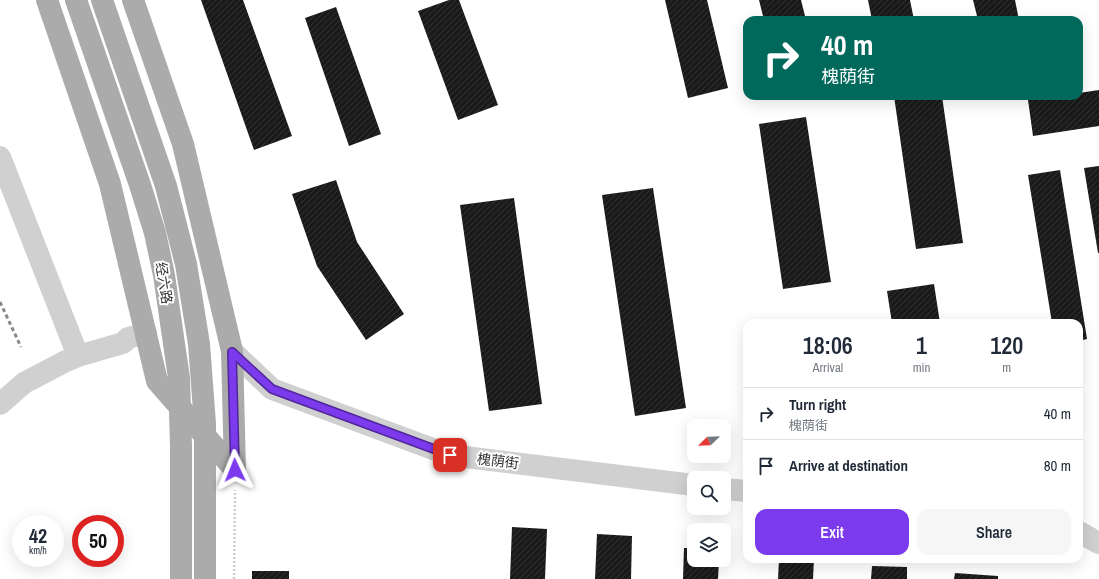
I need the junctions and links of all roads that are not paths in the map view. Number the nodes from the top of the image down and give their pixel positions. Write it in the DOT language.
graph roads {
  1 [pos="47,0"];
  2 [pos="76,0"];
  3 [pos="102,0"];
  4 [pos="133,0"];
  5 [pos="0,157"];
  6 [pos="146,334"];
  7 [pos="232,352"];
  8 [pos="78,356"];
  9 [pos="0,404"];
  10 [pos="687,484"];
  11 [pos="731,490"];
  12 [pos="743,491"];
  13 [pos="1083,534"];
  14 [pos="1099,543"];
  15 [pos="181,579"];
  16 [pos="205,579"];
  1 -- 6 [label="main road"];
  2 -- 15 [label="main road, 经六路, bridge"];
  3 -- 16 [label="main road, 经六路, bridge"];
  4 -- 7 [label="main road"];
  5 -- 8 [label="street"];
  6 -- 7 [label="main road"];
  6 -- 8 [label="street"];
  7 -- 10 [label="street, 槐荫街"];
  8 -- 9 [label="street"];
  11 -- 12 [label="street"];
  13 -- 14 [label="street"];
}
